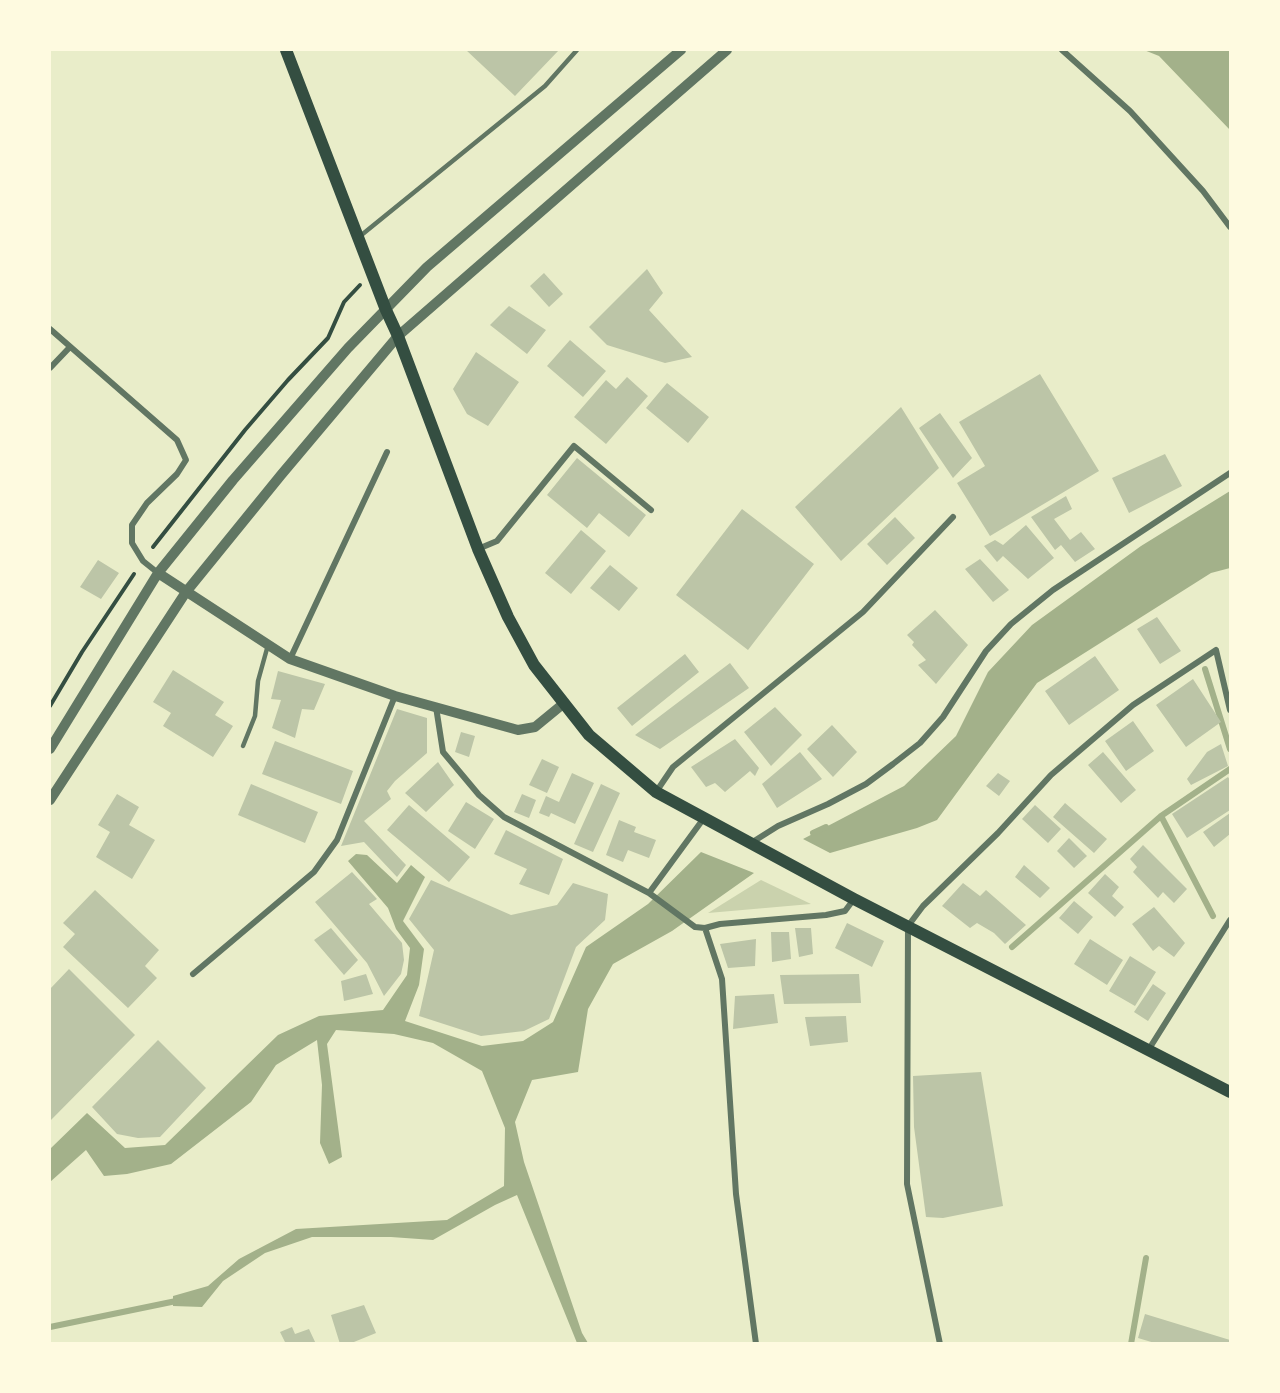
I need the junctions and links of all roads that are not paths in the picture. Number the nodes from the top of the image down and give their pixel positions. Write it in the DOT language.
graph roads {
  1 [pos="286,50"];
  2 [pos="577,50"];
  3 [pos="681,50"];
  4 [pos="727,50"];
  5 [pos="1062,50"];
  6 [pos="1230,227"];
  7 [pos="359,237"];
  8 [pos="386,310"];
  9 [pos="50,329"];
  10 [pos="398,336"];
  11 [pos="70,347"];
  12 [pos="50,368"];
  13 [pos="387,452"];
  14 [pos="1230,473"];
  15 [pos="651,510"];
  16 [pos="953,517"];
  17 [pos="478,549"];
  18 [pos="158,573"];
  19 [pos="186,592"];
  20 [pos="268,645"];
  21 [pos="290,659"];
  22 [pos="395,696"];
  23 [pos="563,704"];
  24 [pos="436,707"];
  25 [pos="1230,710"];
  26 [pos="243,746"];
  27 [pos="50,749"];
  28 [pos="656,792"];
  29 [pos="50,800"];
  30 [pos="704,818"];
  31 [pos="750,844"];
  32 [pos="649,893"];
  33 [pos="854,899"];
  34 [pos="1230,920"];
  35 [pos="908,926"];
  36 [pos="705,928"];
  37 [pos="193,974"];
  38 [pos="1149,1049"];
  39 [pos="1230,1092"];
  40 [pos="756,1344"];
  41 [pos="940,1344"];
  1 -- 7 [label="main road"];
  2 -- 7 [label="lane"];
  3 -- 8 [label="street"];
  4 -- 10 [label="street"];
  5 -- 6 [label="street"];
  7 -- 8 [label="main road"];
  8 -- 10 [label="main road"];
  8 -- 18 [label="street"];
  9 -- 11 [label="street"];
  10 -- 17 [label="main road"];
  10 -- 19 [label="street"];
  11 -- 12 [label="street"];
  11 -- 18 [label="street"];
  13 -- 21 [label="street"];
  14 -- 31 [label="street"];
  15 -- 17 [label="street"];
  16 -- 28 [label="street"];
  17 -- 23 [label="main road"];
  18 -- 19 [label="street"];
  18 -- 27 [label="street"];
  19 -- 20 [label="street"];
  19 -- 29 [label="street"];
  20 -- 21 [label="street"];
  20 -- 26 [label="lane"];
  21 -- 22 [label="street"];
  22 -- 24 [label="street"];
  22 -- 37 [label="street"];
  23 -- 24 [label="street"];
  23 -- 28 [label="main road"];
  24 -- 32 [label="street"];
  25 -- 35 [label="street"];
  28 -- 30 [label="main road"];
  30 -- 31 [label="main road"];
  30 -- 32 [label="street"];
  31 -- 33 [label="main road"];
  32 -- 36 [label="street"];
  33 -- 35 [label="main road"];
  33 -- 36 [label="street"];
  34 -- 38 [label="street"];
  35 -- 38 [label="main road"];
  35 -- 41 [label="street"];
  36 -- 40 [label="street"];
  38 -- 39 [label="main road"];
}
